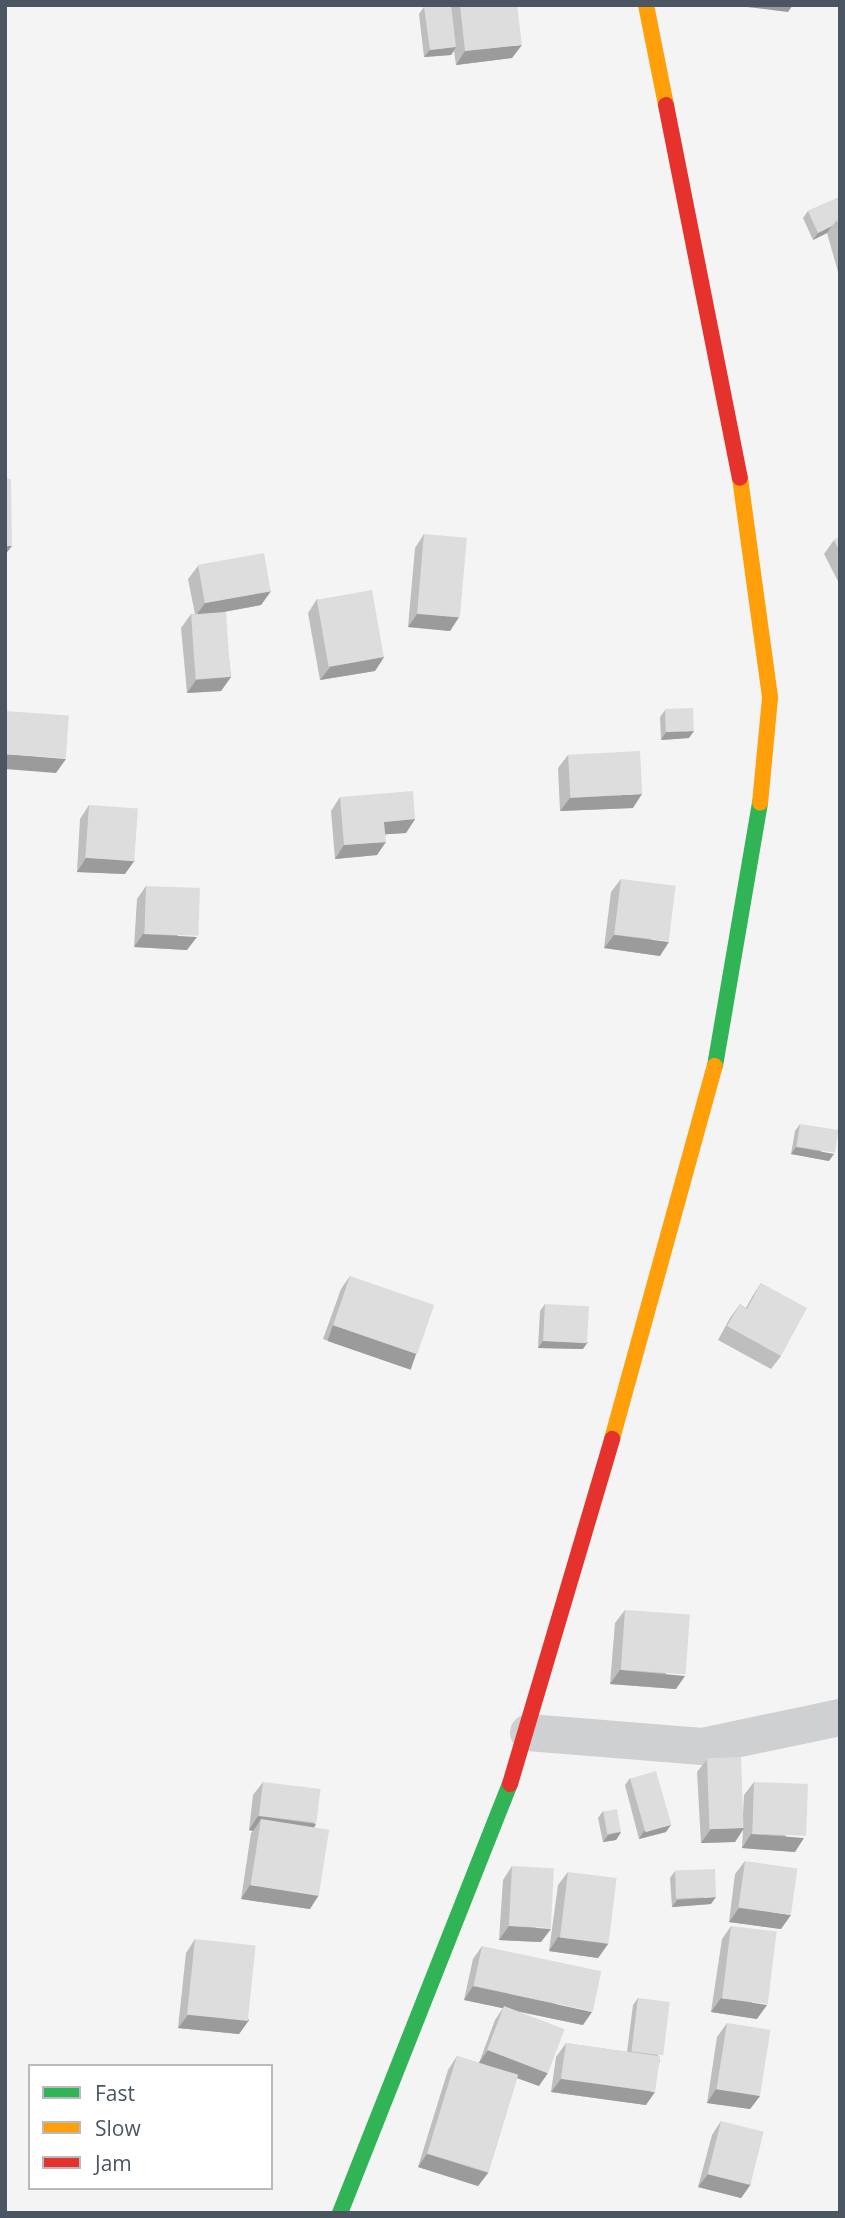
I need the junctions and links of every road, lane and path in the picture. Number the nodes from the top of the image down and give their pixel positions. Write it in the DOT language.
graph roads {
  1 [pos="646,5"];
  2 [pos="840,1717"];
  3 [pos="528,1732"];
  4 [pos="340,2213"];
  1 -- 3 [label="street"];
  2 -- 3 [label="street"];
  3 -- 4 [label="street"];
}
